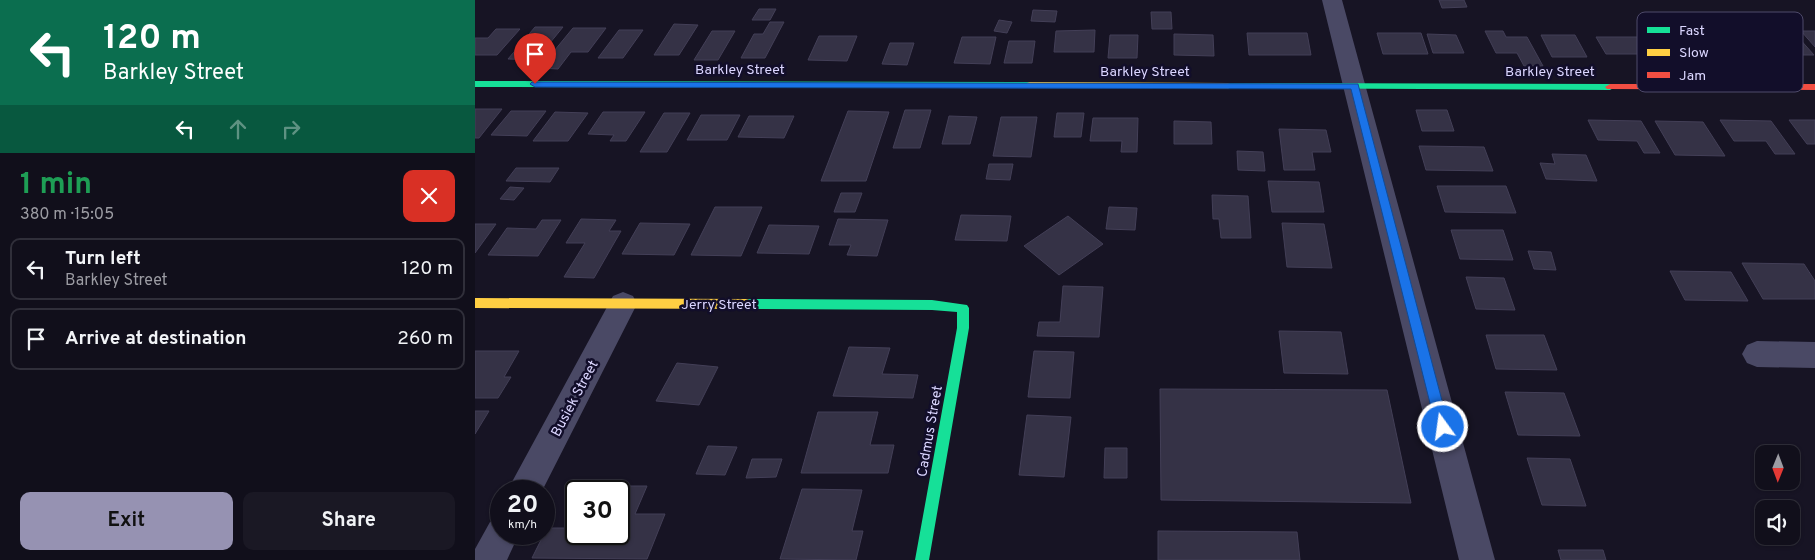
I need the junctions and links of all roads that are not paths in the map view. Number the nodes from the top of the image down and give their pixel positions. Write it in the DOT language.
graph roads {
  1 [pos="1332,0"];
  2 [pos="475,84"];
  3 [pos="1355,86"];
  4 [pos="1637,87"];
  5 [pos="475,304"];
  6 [pos="623,304"];
  7 [pos="963,308"];
  8 [pos="1757,354"];
  9 [pos="1815,355"];
  10 [pos="531,480"];
  11 [pos="496,545"];
  12 [pos="488,560"];
  13 [pos="922,560"];
  14 [pos="1477,560"];
  1 -- 3 [label="street"];
  2 -- 3 [label="street, Barkley Street"];
  3 -- 4 [label="street, Barkley Street"];
  3 -- 14 [label="street"];
  5 -- 6 [label="street, Jerry Street"];
  6 -- 7 [label="street, Jerry Street"];
  6 -- 10 [label="street, Busiek Street"];
  7 -- 13 [label="street, Cadmus Street"];
  8 -- 9 [label="street"];
  11 -- 12 [label="street"];
}
